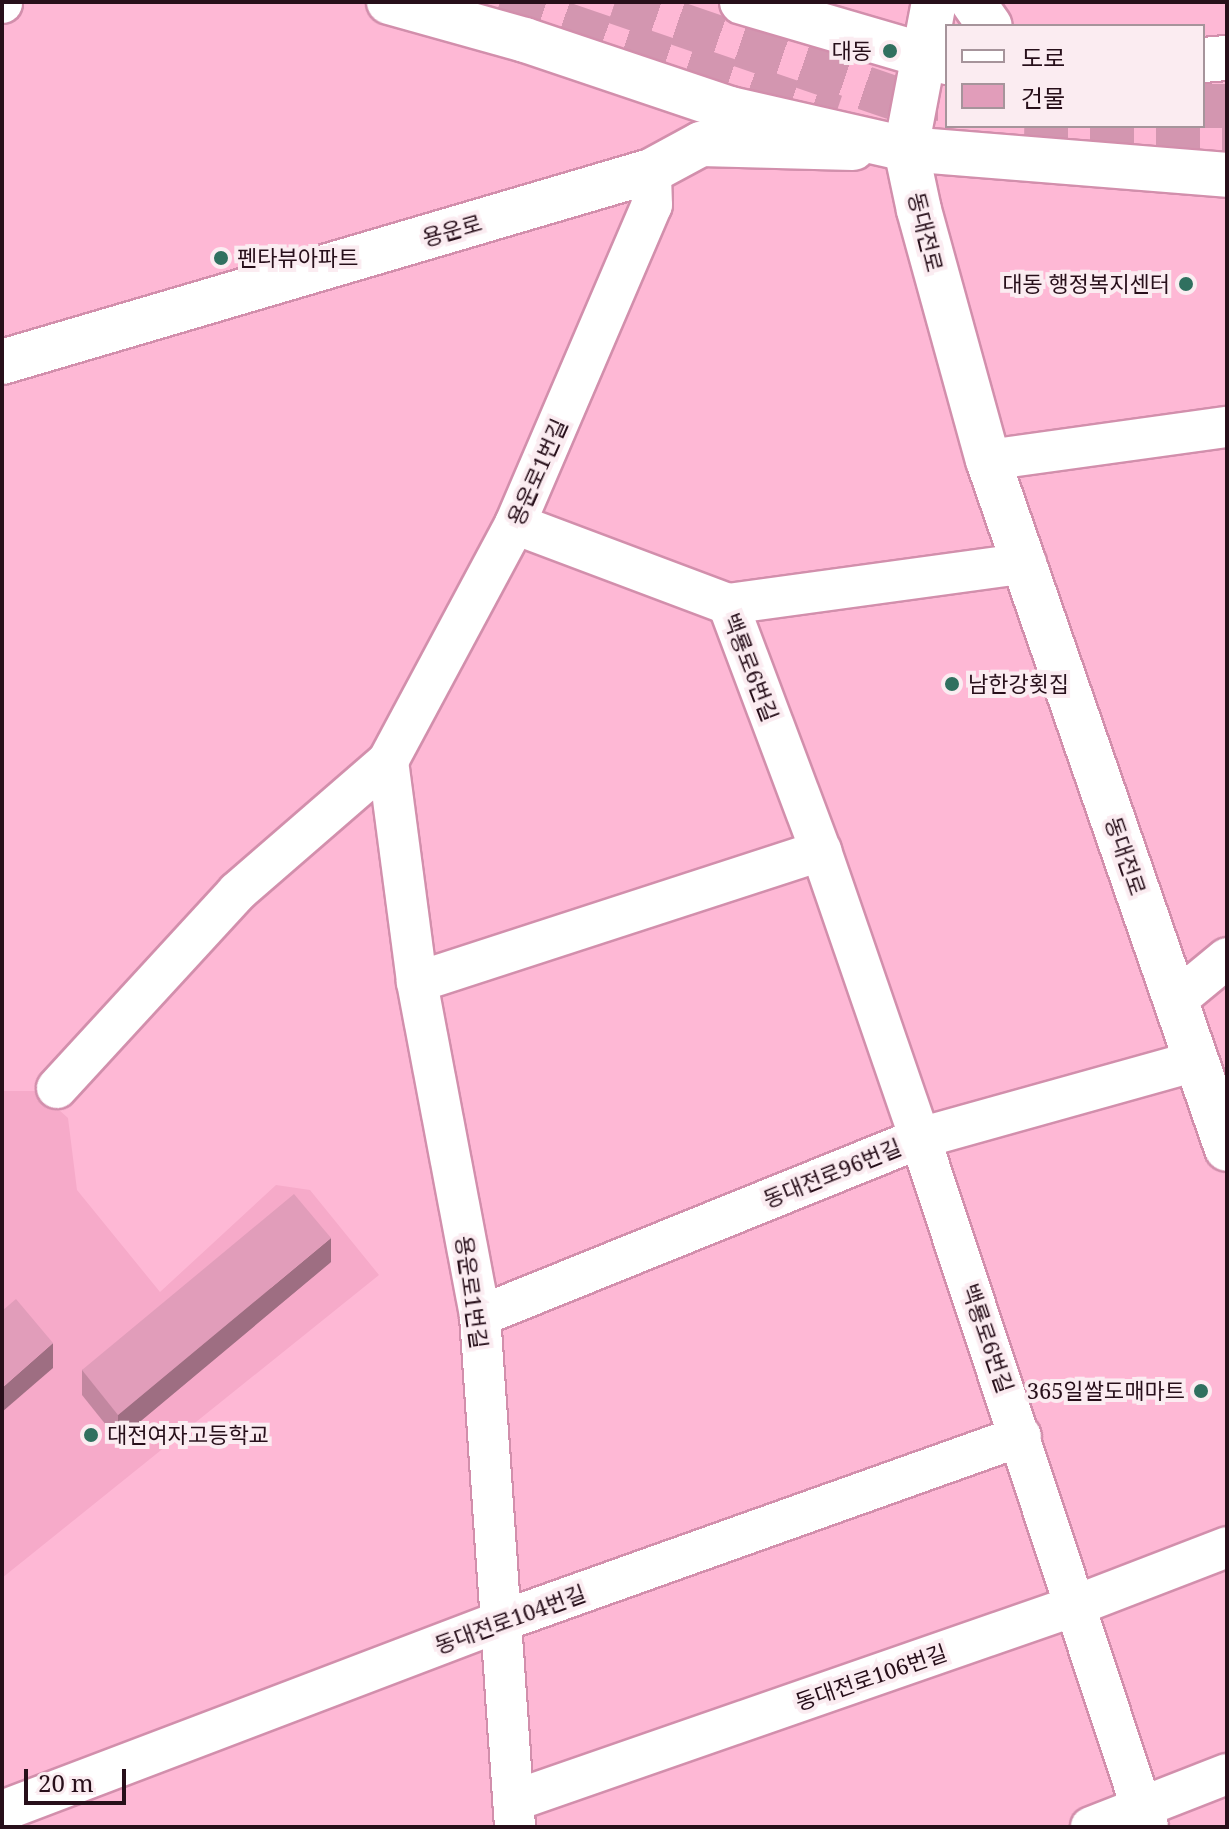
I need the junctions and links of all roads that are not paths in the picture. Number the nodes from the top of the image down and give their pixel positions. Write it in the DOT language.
graph roads {
  1 [pos="389,2"];
  2 [pos="742,2"];
  3 [pos="934,2"];
  4 [pos="973,2"];
  5 [pos="989,24"];
  6 [pos="935,58"];
  7 [pos="1227,58"];
  8 [pos="1205,60"];
  9 [pos="906,149"];
  10 [pos="651,171"];
  11 [pos="1227,175"];
  12 [pos="2,362"];
  13 [pos="1227,427"];
  14 [pos="988,460"];
  15 [pos="515,524"];
  16 [pos="1026,563"];
  17 [pos="728,604"];
  18 [pos="388,761"];
  19 [pos="821,851"];
  20 [pos="1227,958"];
  21 [pos="417,982"];
  22 [pos="1175,1001"];
  23 [pos="1195,1061"];
  24 [pos="57,1088"];
  25 [pos="920,1138"];
  26 [pos="1227,1149"];
  27 [pos="480,1316"];
  28 [pos="1021,1436"];
  29 [pos="1227,1547"];
  30 [pos="1077,1605"];
  31 [pos="499,1622"];
  32 [pos="1227,1774"];
  33 [pos="2,1811"];
  34 [pos="514,1814"];
  35 [pos="1145,1817"];
  36 [pos="1091,1827"];
  1 -- 9 [label="main road"];
  2 -- 6 [label="main road"];
  3 -- 6 [label="main road, 동대전로"];
  4 -- 5 [label="main road"];
  6 -- 9 [label="main road, 동대전로"];
  7 -- 8 [label="main road"];
  9 -- 10 [label="main road, 용운로"];
  9 -- 11 [label="main road"];
  9 -- 14 [label="main road, 동대전로"];
  10 -- 12 [label="main road, 용운로"];
  10 -- 15 [label="street, 용운로1번길"];
  13 -- 14 [label="street"];
  14 -- 16 [label="main road, 동대전로"];
  15 -- 17 [label="street, 백룡로6번길"];
  15 -- 18 [label="street, 용운로1번길"];
  16 -- 17 [label="street"];
  16 -- 22 [label="main road, 동대전로"];
  17 -- 19 [label="street, 백룡로6번길"];
  18 -- 21 [label="street, 용운로1번길"];
  18 -- 24 [label="street, 용운로1번길"];
  19 -- 21 [label="street"];
  19 -- 25 [label="street, 백룡로6번길"];
  20 -- 22 [label="street"];
  21 -- 27 [label="street, 용운로1번길"];
  22 -- 23 [label="main road, 동대전로"];
  23 -- 25 [label="street, 동대전로96번길"];
  23 -- 26 [label="main road, 동대전로"];
  25 -- 27 [label="street, 동대전로96번길"];
  25 -- 28 [label="street, 백룡로6번길"];
  27 -- 31 [label="street, 용운로1번길"];
  28 -- 30 [label="street, 백룡로6번길"];
  28 -- 31 [label="street, 동대전로104번길"];
  29 -- 30 [label="street, 동대전로106번길"];
  30 -- 34 [label="street, 동대전로106번길"];
  30 -- 35 [label="street, 백룡로6번길"];
  31 -- 33 [label="street, 동대전로104번길"];
  31 -- 34 [label="street, 용운로1번길"];
  32 -- 35 [label="street"];
  35 -- 36 [label="street"];
}
